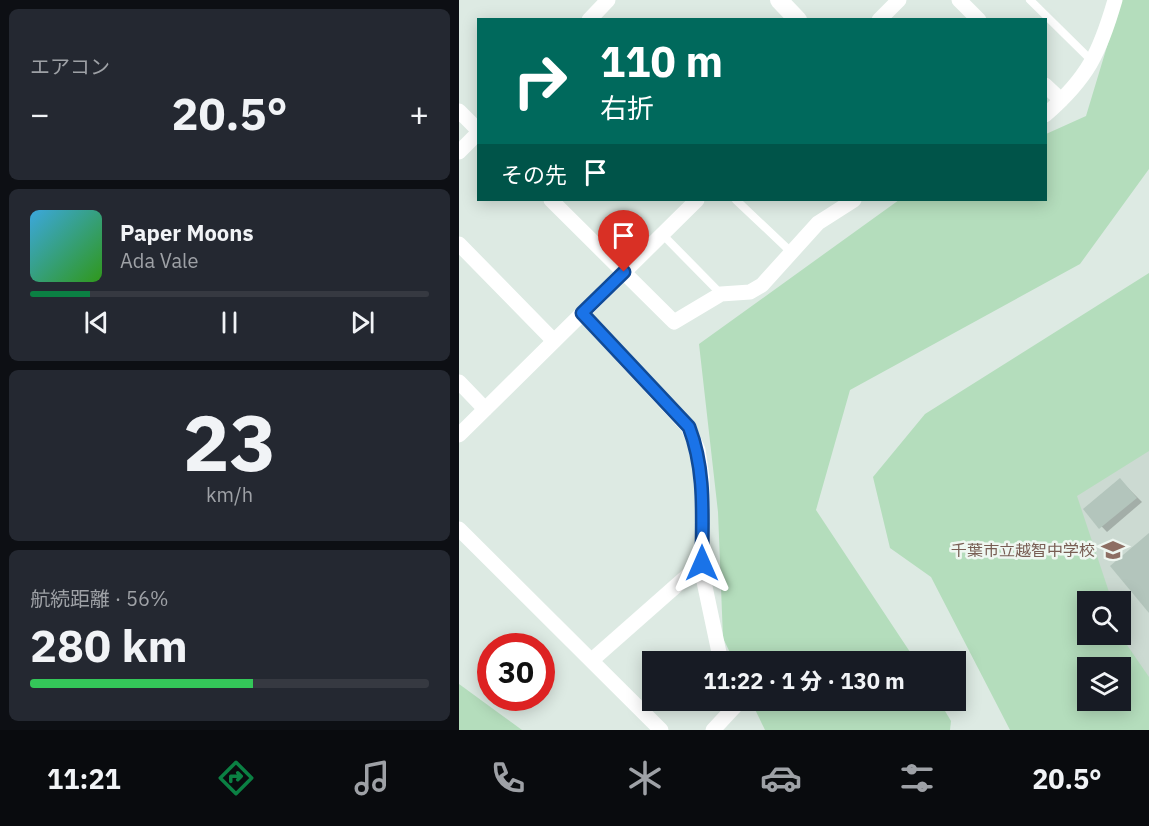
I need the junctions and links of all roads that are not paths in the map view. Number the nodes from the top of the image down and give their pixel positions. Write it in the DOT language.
graph roads {
  1 [pos="608,0"];
  2 [pos="779,0"];
  3 [pos="899,0"];
  4 [pos="959,0"];
  5 [pos="1030,0"];
  6 [pos="1115,0"];
  7 [pos="591,18"];
  8 [pos="796,18"];
  9 [pos="881,18"];
  10 [pos="977,18"];
  11 [pos="1093,62"];
  12 [pos="1047,87"];
  13 [pos="1061,100"];
  14 [pos="459,111"];
  15 [pos="1047,113"];
  16 [pos="477,130"];
  17 [pos="477,134"];
  18 [pos="459,152"];
  19 [pos="552,201"];
  20 [pos="696,201"];
  21 [pos="738,201"];
  22 [pos="849,201"];
  23 [pos="662,234"];
  24 [pos="459,244"];
  25 [pos="791,252"];
  26 [pos="624,272"];
  27 [pos="721,294"];
  28 [pos="582,313"];
  29 [pos="554,341"];
  30 [pos="459,382"];
  31 [pos="485,409"];
  32 [pos="459,435"];
  33 [pos="459,528"];
  34 [pos="702,563"];
  35 [pos="719,651"];
  36 [pos="592,660"];
  37 [pos="731,711"];
  38 [pos="661,730"];
  39 [pos="713,730"];
  1 -- 7 [label="street"];
  2 -- 8 [label="street"];
  3 -- 9 [label="street"];
  4 -- 10 [label="street"];
  5 -- 11 [label="lane"];
  6 -- 11 [label="street"];
  11 -- 13 [label="street"];
  12 -- 13 [label="street"];
  13 -- 15 [label="street"];
  14 -- 16 [label="street"];
  17 -- 18 [label="street"];
  19 -- 26 [label="street"];
  20 -- 23 [label="street"];
  21 -- 25 [label="lane"];
  22 -- 25 [label="street"];
  23 -- 26 [label="street"];
  23 -- 27 [label="lane"];
  24 -- 29 [label="street"];
  25 -- 27 [label="street"];
  26 -- 27 [label="street"];
  26 -- 28 [label="street"];
  28 -- 29 [label="street"];
  28 -- 34 [label="street"];
  29 -- 31 [label="street"];
  30 -- 31 [label="street"];
  31 -- 32 [label="street"];
  33 -- 36 [label="street"];
  34 -- 35 [label="street"];
  34 -- 36 [label="street"];
  36 -- 38 [label="street"];
  37 -- 39 [label="street"];
}
